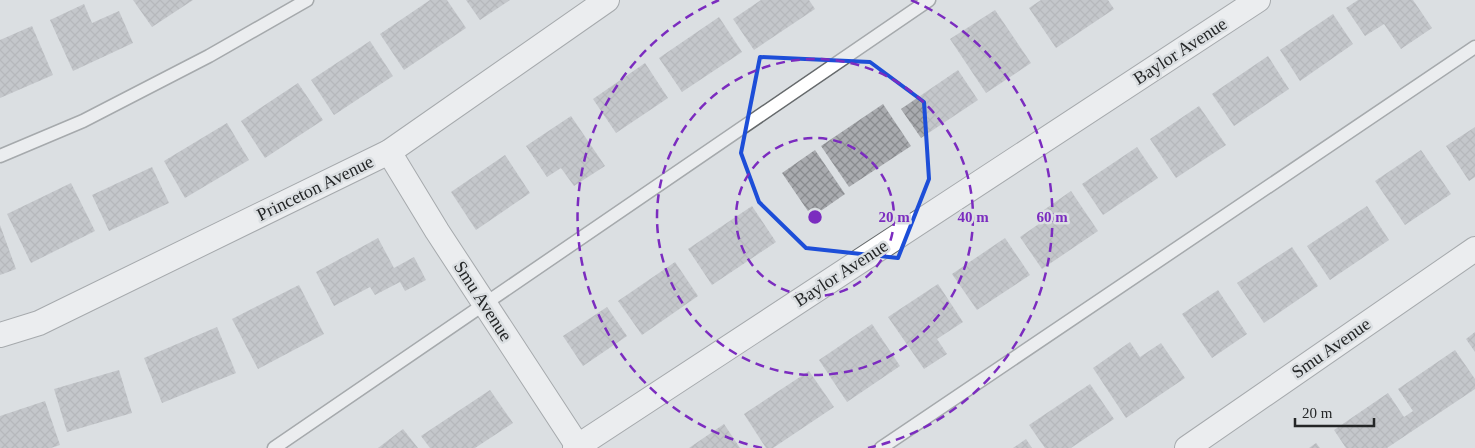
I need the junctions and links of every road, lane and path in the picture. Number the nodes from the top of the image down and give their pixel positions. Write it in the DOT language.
graph roads {
  1 [pos="307,0"];
  2 [pos="929,0"];
  3 [pos="1258,0"];
  4 [pos="603,1"];
  5 [pos="1475,47"];
  6 [pos="389,152"];
  7 [pos="0,156"];
  8 [pos="1475,249"];
  9 [pos="485,304"];
  10 [pos="0,335"];
  11 [pos="577,447"];
  12 [pos="274,448"];
  13 [pos="881,448"];
  14 [pos="1187,448"];
  1 -- 7 [label="lane"];
  2 -- 9 [label="lane"];
  3 -- 11 [label="street, Baylor Avenue"];
  4 -- 6 [label="street, Princeton Avenue"];
  5 -- 13 [label="lane"];
  6 -- 9 [label="street, Smu Avenue"];
  6 -- 10 [label="street, Princeton Avenue"];
  8 -- 14 [label="street, Smu Avenue"];
  9 -- 11 [label="street, Smu Avenue"];
  9 -- 12 [label="lane"];
}
